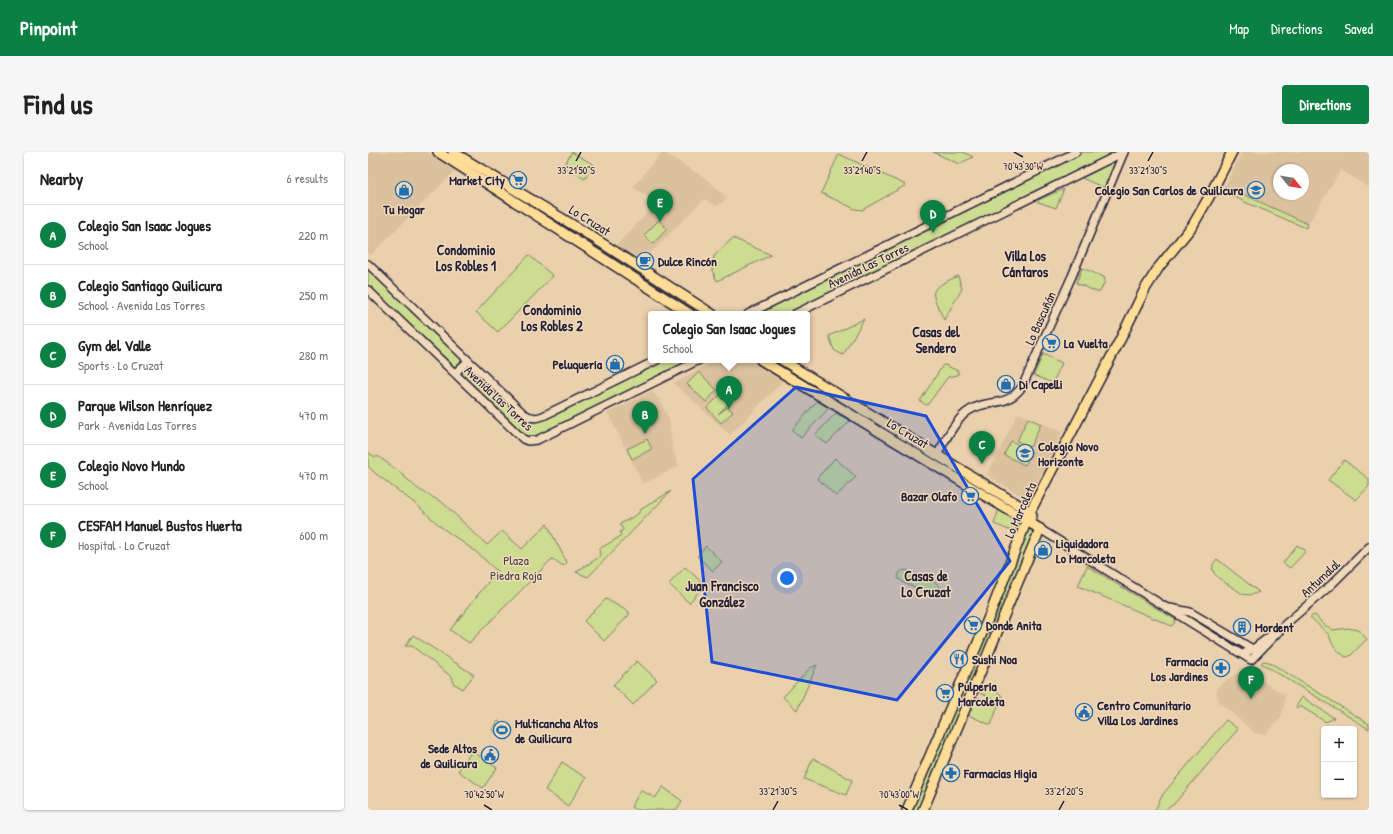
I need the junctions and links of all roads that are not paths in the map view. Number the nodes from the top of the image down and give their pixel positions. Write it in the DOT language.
graph roads {
  1 [pos="438,152"];
  2 [pos="453,152"];
  3 [pos="1076,152"];
  4 [pos="1124,152"];
  5 [pos="1232,152"];
  6 [pos="368,264"];
  7 [pos="368,290"];
  8 [pos="685,311"];
  9 [pos="707,311"];
  10 [pos="754,311"];
  11 [pos="801,311"];
  12 [pos="468,360"];
  13 [pos="651,363"];
  14 [pos="693,363"];
  15 [pos="766,363"];
  16 [pos="787,363"];
  17 [pos="455,373"];
  18 [pos="908,437"];
  19 [pos="903,446"];
  20 [pos="937,455"];
  21 [pos="1029,517"];
  22 [pos="1040,529"];
  23 [pos="1369,547"];
  24 [pos="1164,607"];
  25 [pos="1256,651"];
  26 [pos="1243,654"];
  27 [pos="1251,660"];
  28 [pos="907,810"];
  29 [pos="923,810"];
  1 -- 8 [label="main road, Lo Cruzat"];
  2 -- 9 [label="main road, Lo Cruzat"];
  3 -- 10 [label="street, Avenida Las Torres"];
  4 -- 11 [label="street, Avenida Las Torres"];
  4 -- 20 [label="street, Lo Bascuñán"];
  5 -- 21 [label="main road, Lo Marcoleta"];
  6 -- 12 [label="street, Avenida Las Torres"];
  7 -- 17 [label="street, Avenida Las Torres"];
  12 -- 13 [label="street, Avenida Las Torres"];
  12 -- 17 [label="street"];
  14 -- 17 [label="street, Avenida Las Torres"];
  15 -- 19 [label="main road, Lo Cruzat"];
  16 -- 18 [label="main road, Lo Cruzat"];
  18 -- 19 [label="main road"];
  18 -- 20 [label="main road, Lo Cruzat"];
  19 -- 21 [label="main road, Lo Cruzat"];
  20 -- 21 [label="main road, Lo Cruzat"];
  21 -- 22 [label="main road, Lo Cruzat"];
  21 -- 28 [label="main road, Lo Marcoleta"];
  22 -- 24 [label="street, Lo Cruzat"];
  22 -- 29 [label="main road, Lo Marcoleta"];
  23 -- 25 [label="street, Antumalal"];
  24 -- 25 [label="street, Lo Cruzat"];
  24 -- 26 [label="street, Lo Cruzat"];
  25 -- 26 [label="street"];
  25 -- 27 [label="street, Antumalal"];
  26 -- 27 [label="street, Lo Cruzat"];
}
